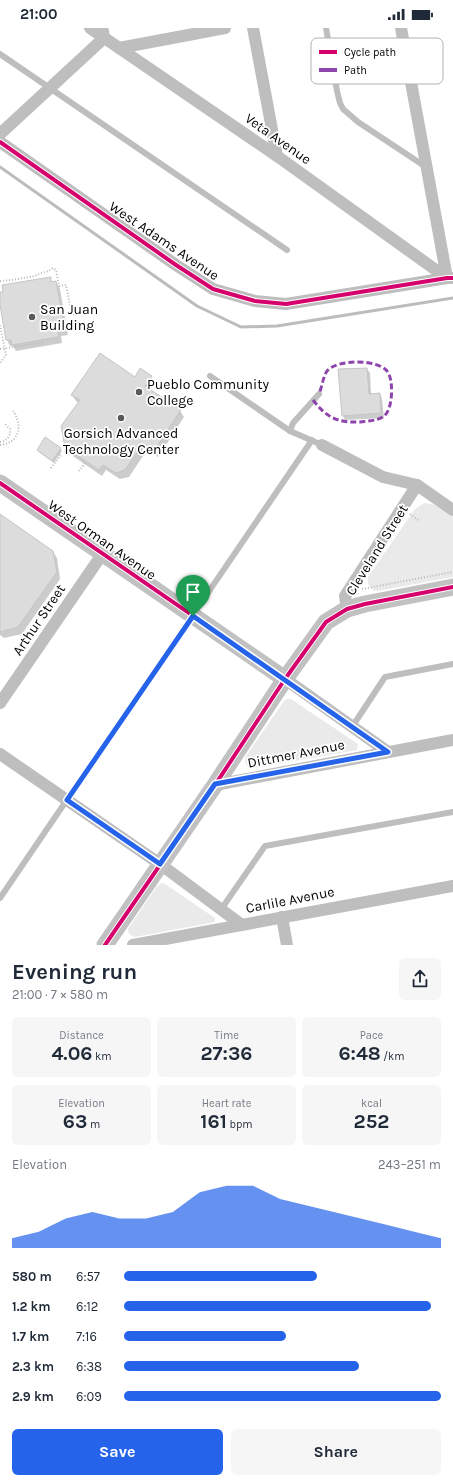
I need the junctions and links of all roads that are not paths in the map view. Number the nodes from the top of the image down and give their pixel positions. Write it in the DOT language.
graph roads {
  1 [pos="90,28"];
  2 [pos="225,28"];
  3 [pos="253,28"];
  4 [pos="326,28"];
  5 [pos="401,28"];
  6 [pos="178,32"];
  7 [pos="103,33"];
  8 [pos="328,38"];
  9 [pos="403,38"];
  10 [pos="120,48"];
  11 [pos="0,54"];
  12 [pos="336,84"];
  13 [pos="411,84"];
  14 [pos="50,88"];
  15 [pos="0,134"];
  16 [pos="0,142"];
  17 [pos="277,156"];
  18 [pos="427,167"];
  19 [pos="287,250"];
  20 [pos="450,278"];
  21 [pos="210,376"];
  22 [pos="319,394"];
  23 [pos="290,431"];
  24 [pos="317,442"];
  25 [pos="0,483"];
  26 [pos="417,485"];
  27 [pos="453,510"];
  28 [pos="103,554"];
  29 [pos="453,587"];
  30 [pos="347,609"];
  31 [pos="193,616"];
  32 [pos="453,664"];
  33 [pos="285,679"];
  34 [pos="0,703"];
  35 [pos="352,727"];
  36 [pos="453,740"];
  37 [pos="388,752"];
  38 [pos="0,754"];
  39 [pos="215,784"];
  40 [pos="67,800"];
  41 [pos="453,812"];
  42 [pos="160,864"];
  43 [pos="453,886"];
  44 [pos="0,898"];
  45 [pos="222,908"];
  46 [pos="282,917"];
  47 [pos="242,925"];
  48 [pos="105,945"];
  49 [pos="133,945"];
  50 [pos="287,945"];
  1 -- 7 [label="street, Veta Avenue"];
  2 -- 6 [label="street"];
  3 -- 17 [label="street"];
  4 -- 8 [label="lane"];
  5 -- 9 [label="street"];
  6 -- 10 [label="street"];
  7 -- 10 [label="street, Veta Avenue"];
  7 -- 14 [label="street"];
  10 -- 17 [label="street, Veta Avenue"];
  11 -- 14 [label="lane"];
  12 -- 18 [label="lane"];
  13 -- 18 [label="street"];
  14 -- 15 [label="street"];
  14 -- 19 [label="lane"];
  16 -- 20 [label="street, West Adams Avenue"];
  17 -- 20 [label="street, Veta Avenue"];
  18 -- 20 [label="street"];
  21 -- 23 [label="lane"];
  22 -- 23 [label="lane"];
  23 -- 24 [label="lane"];
  24 -- 26 [label="street"];
  24 -- 31 [label="lane"];
  25 -- 28 [label="street, West Orman Avenue"];
  26 -- 27 [label="street"];
  26 -- 30 [label="street, Cleveland Street"];
  28 -- 31 [label="street, West Orman Avenue"];
  28 -- 34 [label="street, Arthur Street"];
  29 -- 30 [label="street"];
  30 -- 33 [label="street, Cleveland Street"];
  31 -- 33 [label="street, West Orman Avenue"];
  31 -- 40 [label="lane"];
  32 -- 35 [label="lane"];
  33 -- 35 [label="street, West Orman Avenue"];
  33 -- 39 [label="street, Cleveland Street"];
  35 -- 37 [label="street, West Orman Avenue"];
  36 -- 37 [label="street, Dittmer Avenue"];
  37 -- 39 [label="street, Dittmer Avenue"];
  38 -- 40 [label="street"];
  39 -- 42 [label="street, Cleveland Street"];
  40 -- 42 [label="street"];
  40 -- 44 [label="lane"];
  41 -- 45 [label="lane"];
  42 -- 45 [label="street"];
  42 -- 48 [label="street, Cleveland Street"];
  43 -- 46 [label="street, Carlile Avenue"];
  45 -- 47 [label="street"];
  46 -- 47 [label="street, Carlile Avenue"];
  46 -- 50 [label="street"];
  47 -- 49 [label="street, Carlile Avenue"];
}
